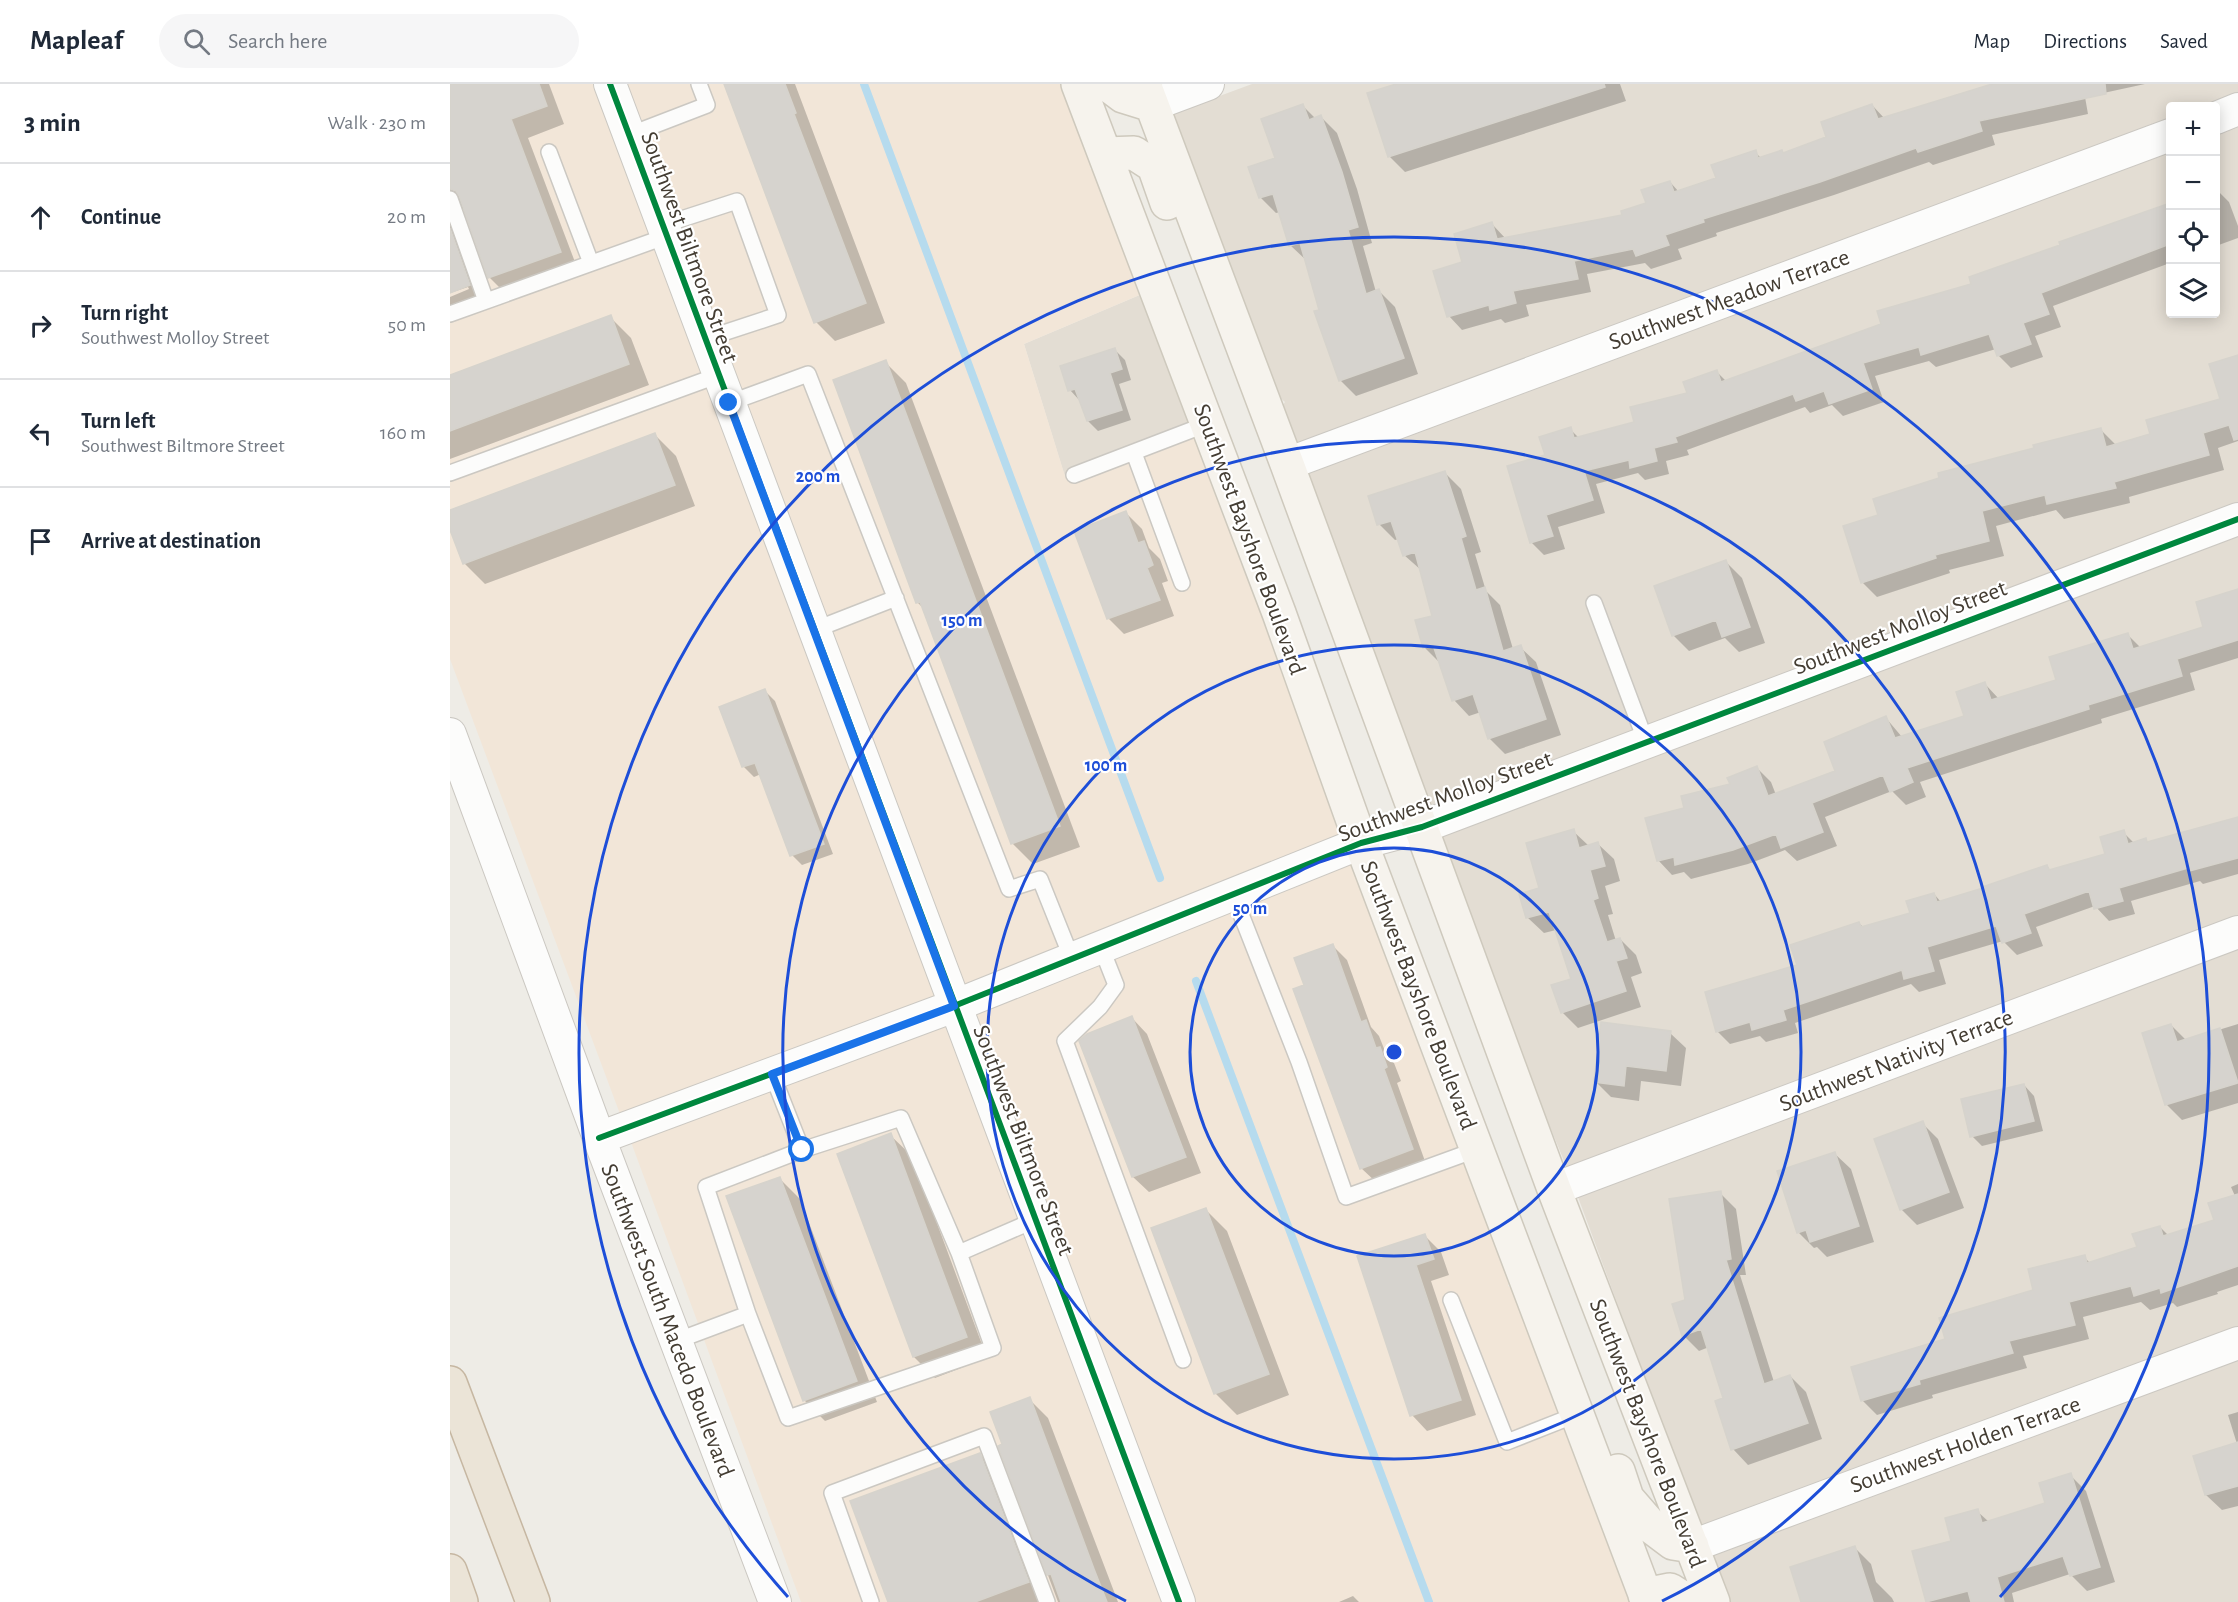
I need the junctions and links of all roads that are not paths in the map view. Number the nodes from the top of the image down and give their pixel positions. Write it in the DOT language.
graph roads {
  1 [pos="610,84"];
  2 [pos="699,84"];
  3 [pos="1078,84"];
  4 [pos="1107,84"];
  5 [pos="1208,84"];
  6 [pos="1148,94"];
  7 [pos="2238,109"];
  8 [pos="2220,116"];
  9 [pos="629,135"];
  10 [pos="2166,136"];
  11 [pos="549,152"];
  12 [pos="1105,154"];
  13 [pos="450,199"];
  14 [pos="665,231"];
  15 [pos="591,264"];
  16 [pos="486,301"];
  17 [pos="450,314"];
  18 [pos="705,339"];
  19 [pos="724,389"];
  20 [pos="1266,406"];
  21 [pos="1207,424"];
  22 [pos="1134,453"];
  23 [pos="1287,464"];
  24 [pos="450,473"];
  25 [pos="1074,475"];
  26 [pos="2238,519"];
  27 [pos="1182,584"];
  28 [pos="896,598"];
  29 [pos="1594,603"];
  30 [pos="814,630"];
  31 [pos="450,734"];
  32 [pos="1646,742"];
  33 [pos="1422,826"];
  34 [pos="1361,843"];
  35 [pos="1233,894"];
  36 [pos="2238,932"];
  37 [pos="1101,947"];
  38 [pos="1072,959"];
  39 [pos="954,1006"];
  40 [pos="772,1074"];
  41 [pos="599,1138"];
  42 [pos="1478,1149"];
  43 [pos="802,1150"];
  44 [pos="1554,1189"];
  45 [pos="1035,1220"];
  46 [pos="959,1253"];
  47 [pos="1527,1279"];
  48 [pos="1451,1299"];
  49 [pos="748,1314"];
  50 [pos="676,1341"];
  51 [pos="2238,1343"];
  52 [pos="1183,1360"];
  53 [pos="450,1383"];
  54 [pos="1578,1414"];
  55 [pos="1692,1546"];
  56 [pos="450,1572"];
  57 [pos="1647,1598"];
  58 [pos="461,1602"];
  59 [pos="532,1602"];
  60 [pos="775,1602"];
  61 [pos="872,1602"];
  62 [pos="1047,1602"];
  63 [pos="1179,1602"];
  64 [pos="1689,1602"];
  65 [pos="1713,1602"];
  1 -- 9 [label="street, Southwest Biltmore Street"];
  2 -- 9 [label="lane"];
  3 -- 12 [label="main road, Southwest Bayshore Boulevard"];
  4 -- 6 [label="main road"];
  5 -- 6 [label="street"];
  6 -- 20 [label="main road, Southwest Bayshore Boulevard"];
  7 -- 8 [label="street"];
  9 -- 14 [label="street, Southwest Biltmore Street"];
  10 -- 23 [label="street, Southwest Meadow Terrace"];
  11 -- 15 [label="lane"];
  12 -- 20 [label="main road"];
  12 -- 21 [label="main road, Southwest Bayshore Boulevard"];
  13 -- 16 [label="lane"];
  14 -- 15 [label="lane"];
  14 -- 18 [label="street, Southwest Biltmore Street"];
  14 -- 18 [label="lane"];
  15 -- 16 [label="lane"];
  16 -- 17 [label="lane"];
  18 -- 19 [label="street, Southwest Biltmore Street"];
  19 -- 24 [label="lane"];
  19 -- 28 [label="lane"];
  19 -- 30 [label="street, Southwest Biltmore Street"];
  20 -- 23 [label="main road, Southwest Bayshore Boulevard"];
  21 -- 22 [label="lane"];
  21 -- 34 [label="main road, Southwest Bayshore Boulevard"];
  22 -- 25 [label="lane"];
  22 -- 27 [label="lane"];
  23 -- 33 [label="main road, Southwest Bayshore Boulevard"];
  26 -- 32 [label="street, Southwest Molloy Street"];
  28 -- 30 [label="lane"];
  28 -- 38 [label="lane"];
  29 -- 32 [label="lane"];
  30 -- 39 [label="street, Southwest Biltmore Street"];
  31 -- 41 [label="street, Southwest South Macedo Boulevard"];
  32 -- 33 [label="street, Southwest Molloy Street"];
  33 -- 34 [label="street, Southwest Molloy Street"];
  33 -- 44 [label="main road, Southwest Bayshore Boulevard"];
  34 -- 35 [label="street, Southwest Molloy Street"];
  34 -- 42 [label="main road, Southwest Bayshore Boulevard"];
  35 -- 37 [label="street, Southwest Molloy Street"];
  35 -- 42 [label="lane"];
  36 -- 44 [label="street, Southwest Nativity Terrace"];
  37 -- 38 [label="street, Southwest Molloy Street"];
  37 -- 52 [label="lane"];
  38 -- 39 [label="street, Southwest Molloy Street"];
  39 -- 40 [label="street, Southwest Molloy Street"];
  39 -- 45 [label="street, Southwest Biltmore Street"];
  40 -- 41 [label="street, Southwest Molloy Street"];
  40 -- 43 [label="lane"];
  41 -- 50 [label="street, Southwest South Macedo Boulevard"];
  42 -- 47 [label="main road, Southwest Bayshore Boulevard"];
  43 -- 46 [label="lane"];
  43 -- 49 [label="lane"];
  44 -- 55 [label="main road, Southwest Bayshore Boulevard"];
  45 -- 46 [label="lane"];
  45 -- 63 [label="street, Southwest Biltmore Street"];
  46 -- 49 [label="lane"];
  47 -- 54 [label="main road, Southwest Bayshore Boulevard"];
  47 -- 55 [label="main road"];
  48 -- 54 [label="lane"];
  49 -- 50 [label="lane"];
  50 -- 60 [label="street, Southwest South Macedo Boulevard"];
  51 -- 55 [label="street, Southwest Holden Terrace"];
  53 -- 59 [label="highway"];
  54 -- 57 [label="main road, Southwest Bayshore Boulevard"];
  55 -- 65 [label="main road, Southwest Bayshore Boulevard"];
  56 -- 58 [label="highway"];
  57 -- 64 [label="main road"];
  61 -- 62 [label="lane"];
}
